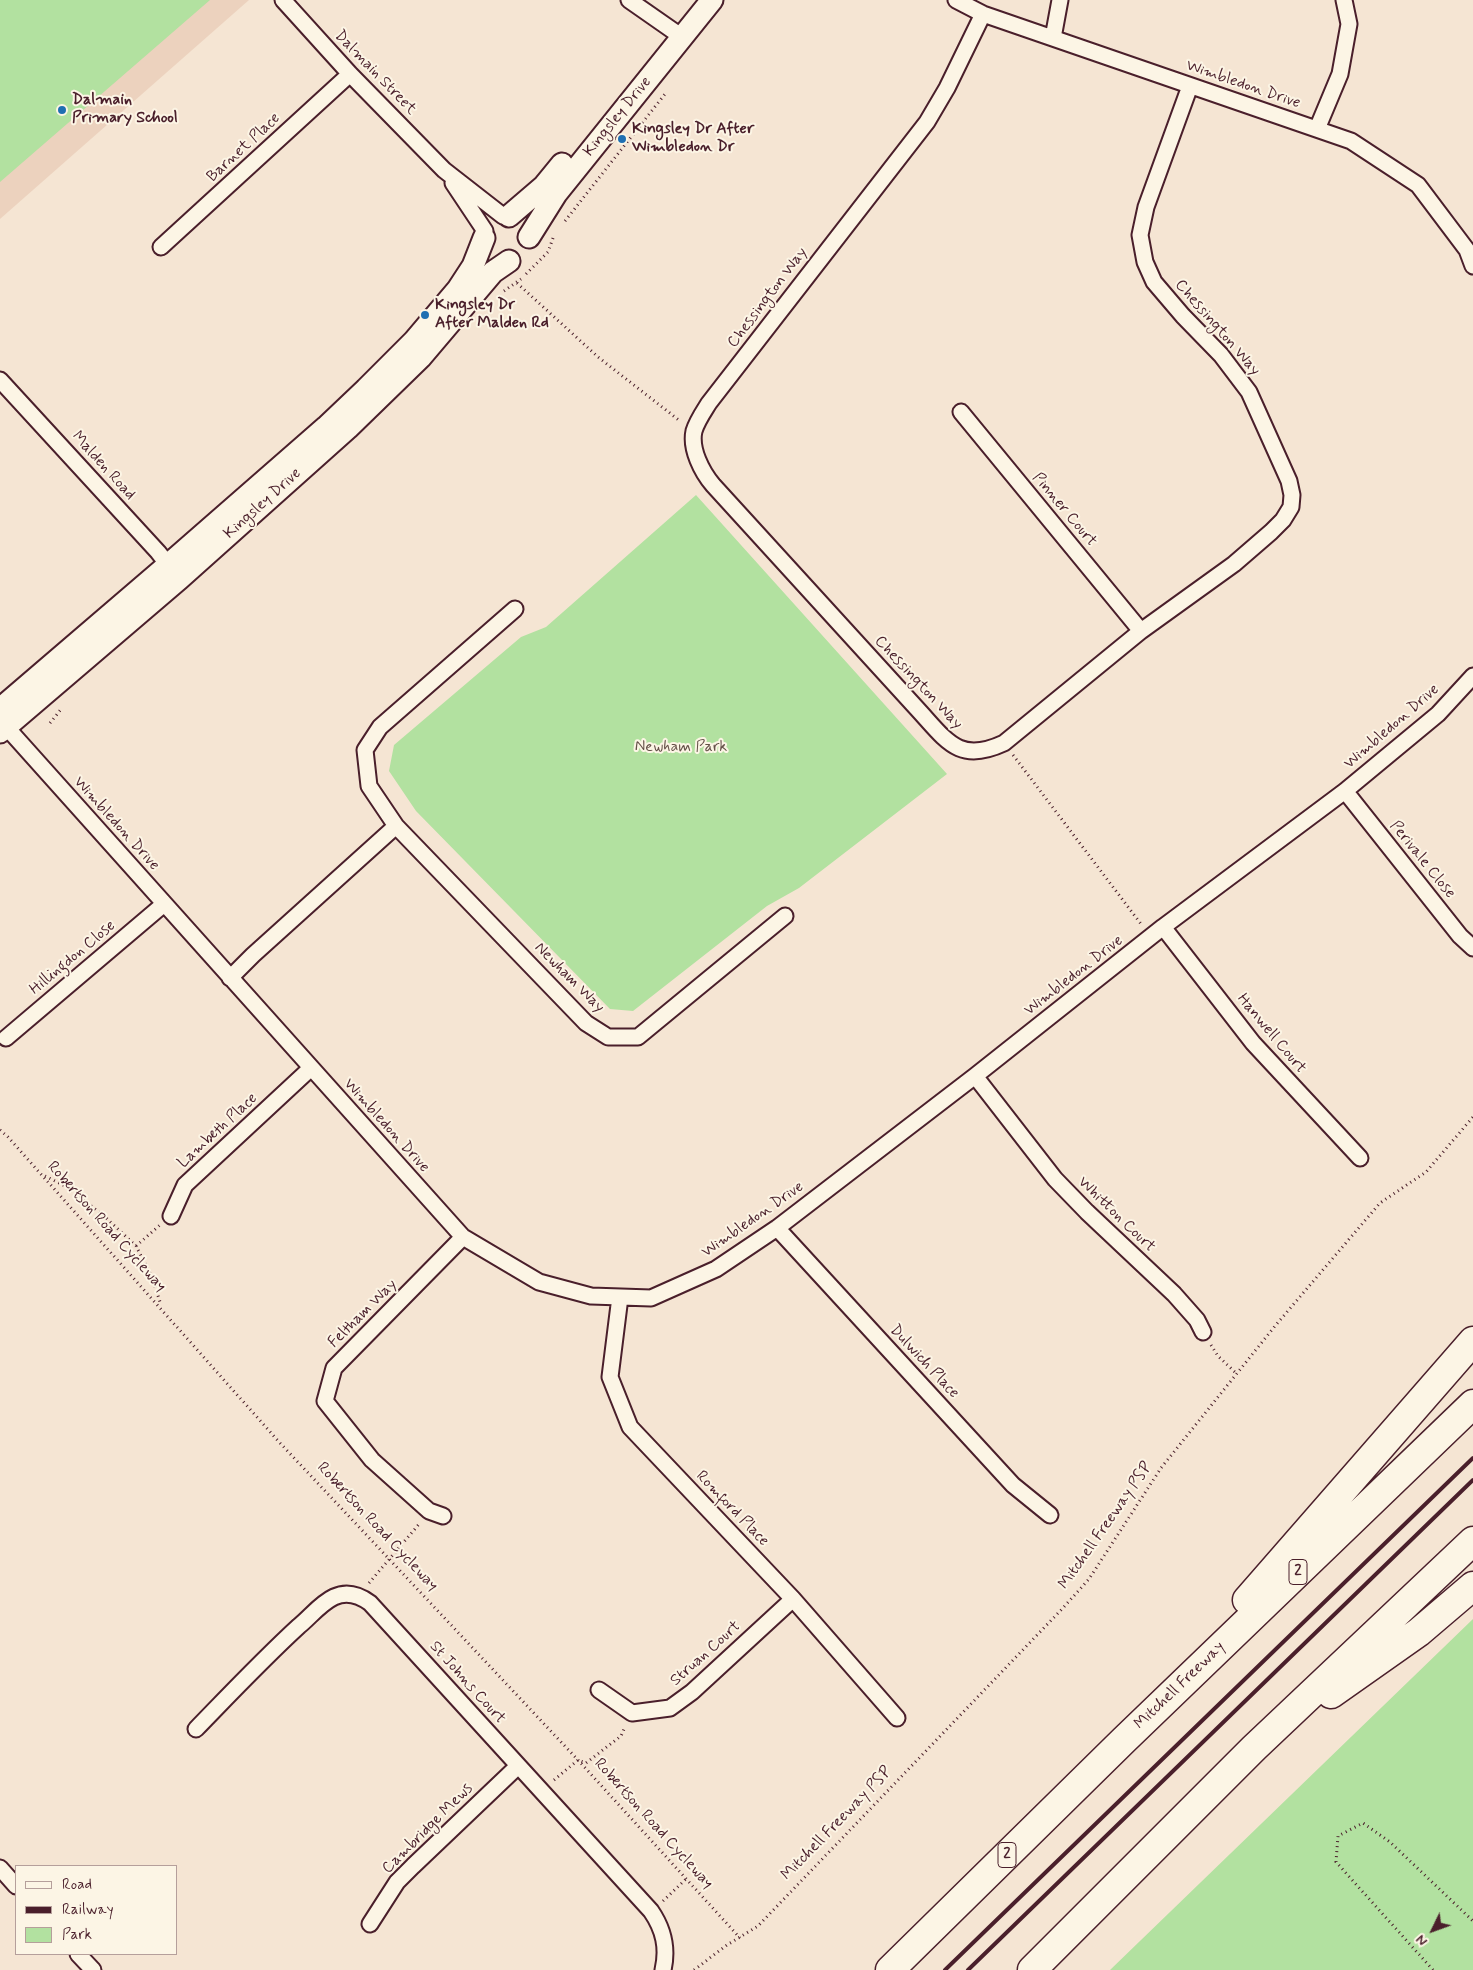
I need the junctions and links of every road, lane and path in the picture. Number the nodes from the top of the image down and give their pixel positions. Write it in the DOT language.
graph roads {
  1 [pos="283,0"];
  2 [pos="629,0"];
  3 [pos="693,0"];
  4 [pos="712,0"];
  5 [pos="956,0"];
  6 [pos="1060,0"];
  7 [pos="1344,0"];
  8 [pos="982,14"];
  9 [pos="676,33"];
  10 [pos="1054,38"];
  11 [pos="350,74"];
  12 [pos="1190,86"];
  13 [pos="669,88"];
  14 [pos="1318,129"];
  15 [pos="444,170"];
  16 [pos="506,216"];
  17 [pos="562,224"];
  18 [pos="556,232"];
  19 [pos="484,234"];
  20 [pos="529,237"];
  21 [pos="1470,246"];
  22 [pos="161,247"];
  23 [pos="509,261"];
  24 [pos="1473,266"];
  25 [pos="4,390"];
  26 [pos="960,412"];
  27 [pos="694,432"];
  28 [pos="174,572"];
  29 [pos="515,609"];
  30 [pos="1141,631"];
  31 [pos="1473,676"];
  32 [pos="1,722"];
  33 [pos="1004,743"];
  34 [pos="1345,791"];
  35 [pos="396,826"];
  36 [pos="164,904"];
  37 [pos="785,916"];
  38 [pos="1163,927"];
  39 [pos="1151,937"];
  40 [pos="1473,948"];
  41 [pos="230,978"];
  42 [pos="6,1038"];
  43 [pos="311,1068"];
  44 [pos="975,1076"];
  45 [pos="1473,1117"];
  46 [pos="0,1130"];
  47 [pos="1360,1158"];
  48 [pos="42,1174"];
  49 [pos="171,1216"];
  50 [pos="777,1228"];
  51 [pos="463,1237"];
  52 [pos="136,1246"];
  53 [pos="620,1297"];
  54 [pos="162,1308"];
  55 [pos="1203,1332"];
  56 [pos="1473,1341"];
  57 [pos="1237,1374"];
  58 [pos="1473,1404"];
  59 [pos="436,1513"];
  60 [pos="1050,1515"];
  61 [pos="1473,1541"];
  62 [pos="390,1560"];
  63 [pos="1473,1586"];
  64 [pos="356,1596"];
  65 [pos="793,1598"];
  66 [pos="599,1690"];
  67 [pos="632,1713"];
  68 [pos="897,1718"];
  69 [pos="196,1729"];
  70 [pos="1124,1740"];
  71 [pos="1254,1748"];
  72 [pos="578,1760"];
  73 [pos="518,1766"];
  74 [pos="541,1791"];
  75 [pos="0,1868"];
  76 [pos="686,1880"];
  77 [pos="15,1885"];
  78 [pos="651,1912"];
  79 [pos="1473,1921"];
  80 [pos="370,1924"];
  81 [pos="740,1938"];
  82 [pos="79,1955"];
  83 [pos="93,1970"];
  84 [pos="663,1970"];
  85 [pos="694,1970"];
  86 [pos="890,1970"];
  87 [pos="1032,1970"];
  88 [pos="1433,1970"];
  1 -- 11 [label="street, Dalmain Street"];
  2 -- 9 [label="street"];
  3 -- 9 [label="main road, Kingsley Drive"];
  4 -- 9 [label="main road, Kingsley Drive"];
  5 -- 8 [label="street, Wimbledon Drive"];
  6 -- 10 [label="street"];
  7 -- 14 [label="street"];
  8 -- 10 [label="street, Wimbledon Drive"];
  8 -- 27 [label="street, Chessington Way"];
  9 -- 16 [label="main road, Kingsley Drive"];
  9 -- 20 [label="main road, Kingsley Drive"];
  10 -- 12 [label="street, Wimbledon Drive"];
  11 -- 15 [label="street, Dalmain Street"];
  11 -- 22 [label="street, Barnet Place"];
  12 -- 14 [label="street, Wimbledon Drive"];
  12 -- 30 [label="street, Chessington Way"];
  13 -- 17 [label="path"];
  14 -- 21 [label="street, Wimbledon Drive"];
  15 -- 16 [label="street, Dalmain Street"];
  15 -- 19 [label="street, Dalmain Street"];
  16 -- 19 [label="main road"];
  16 -- 20 [label="main road"];
  18 -- 27 [label="path"];
  19 -- 23 [label="main road"];
  19 -- 28 [label="main road, Kingsley Drive"];
  20 -- 23 [label="main road"];
  21 -- 24 [label="street, Wimbledon Drive"];
  23 -- 28 [label="main road, Kingsley Drive"];
  25 -- 28 [label="street, Malden Road"];
  26 -- 30 [label="street, Pinner Court"];
  27 -- 33 [label="street, Chessington Way"];
  28 -- 32 [label="main road, Kingsley Drive"];
  29 -- 35 [label="street, Newham Way"];
  30 -- 33 [label="street, Chessington Way"];
  31 -- 34 [label="street, Wimbledon Drive"];
  32 -- 36 [label="street, Wimbledon Drive"];
  33 -- 39 [label="path"];
  34 -- 38 [label="street, Wimbledon Drive"];
  34 -- 40 [label="street, Perivale Close"];
  35 -- 37 [label="street, Newham Way"];
  35 -- 41 [label="street"];
  36 -- 41 [label="street, Wimbledon Drive"];
  36 -- 42 [label="street, Hillingdon Close"];
  38 -- 39 [label="street, Wimbledon Drive"];
  38 -- 47 [label="street, Hanwell Court"];
  39 -- 44 [label="street, Wimbledon Drive"];
  41 -- 43 [label="street, Wimbledon Drive"];
  43 -- 49 [label="street, Lambeth Place"];
  43 -- 51 [label="street, Wimbledon Drive"];
  44 -- 50 [label="street, Wimbledon Drive"];
  44 -- 55 [label="street, Whitton Court"];
  45 -- 57 [label="path, Mitchell Freeway PSP"];
  46 -- 48 [label="path, Robertson Road Cycleway"];
  48 -- 52 [label="path"];
  48 -- 54 [label="path, Robertson Road Cycleway"];
  49 -- 52 [label="path"];
  50 -- 53 [label="street, Wimbledon Drive"];
  50 -- 60 [label="street, Dulwich Place"];
  51 -- 53 [label="street, Wimbledon Drive"];
  51 -- 59 [label="street, Feltham Way"];
  52 -- 54 [label="path"];
  53 -- 65 [label="street, Romford Place"];
  54 -- 62 [label="path, Robertson Road Cycleway"];
  55 -- 57 [label="path"];
  56 -- 70 [label="highway"];
  57 -- 81 [label="path, Mitchell Freeway PSP"];
  58 -- 70 [label="highway, Mitchell Freeway / 2"];
  59 -- 62 [label="path"];
  61 -- 71 [label="highway"];
  62 -- 64 [label="path"];
  62 -- 72 [label="path, Robertson Road Cycleway"];
  63 -- 71 [label="highway"];
  64 -- 69 [label="street"];
  64 -- 73 [label="street, St Johns Court"];
  65 -- 67 [label="street, Struan Court"];
  65 -- 68 [label="street, Romford Place"];
  66 -- 67 [label="street"];
  67 -- 72 [label="path"];
  70 -- 86 [label="highway, Mitchell Freeway / 2"];
  71 -- 87 [label="highway"];
  72 -- 74 [label="path"];
  72 -- 76 [label="path, Robertson Road Cycleway"];
  73 -- 74 [label="street, St Johns Court"];
  73 -- 80 [label="street, Cambridge Mews"];
  74 -- 78 [label="street, St Johns Court"];
  75 -- 77 [label="street"];
  76 -- 78 [label="path"];
  76 -- 81 [label="path, Robertson Road Cycleway"];
  78 -- 84 [label="street, St Johns Court"];
  79 -- 88 [label="path"];
  81 -- 85 [label="path, Mitchell Freeway PSP"];
  82 -- 83 [label="street"];
}
